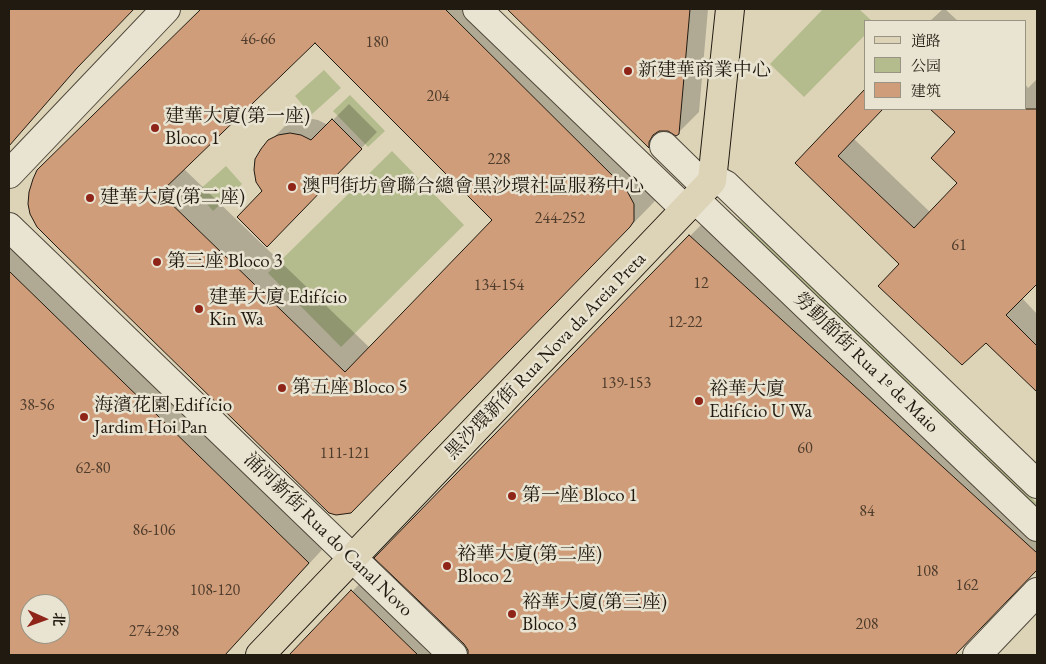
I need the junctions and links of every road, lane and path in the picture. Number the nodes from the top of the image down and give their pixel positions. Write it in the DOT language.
graph roads {
  1 [pos="166,9"];
  2 [pos="477,9"];
  3 [pos="730,9"];
  4 [pos="664,146"];
  5 [pos="9,174"];
  6 [pos="700,194"];
  7 [pos="9,227"];
  8 [pos="1037,484"];
  9 [pos="1037,527"];
  10 [pos="352,559"];
  11 [pos="1037,592"];
  12 [pos="260,655"];
  13 [pos="453,655"];
  14 [pos="977,655"];
  1 -- 5 [label="street"];
  2 -- 6 [label="street"];
  3 -- 6 [label="main road"];
  4 -- 6 [label="street"];
  6 -- 8 [label="street, 勞動節街 Rua 1º de Maio"];
  6 -- 9 [label="street, 勞動節街 Rua 1º de Maio"];
  6 -- 10 [label="main road, 黑沙環新街 Rua Nova da Areia Preta"];
  7 -- 10 [label="street, 涌河新街 Rua do Canal Novo"];
  10 -- 12 [label="main road, 黑沙環新街 Rua Nova da Areia Preta"];
  10 -- 13 [label="street, 涌河新街 Rua do Canal Novo"];
  11 -- 14 [label="street"];
}
